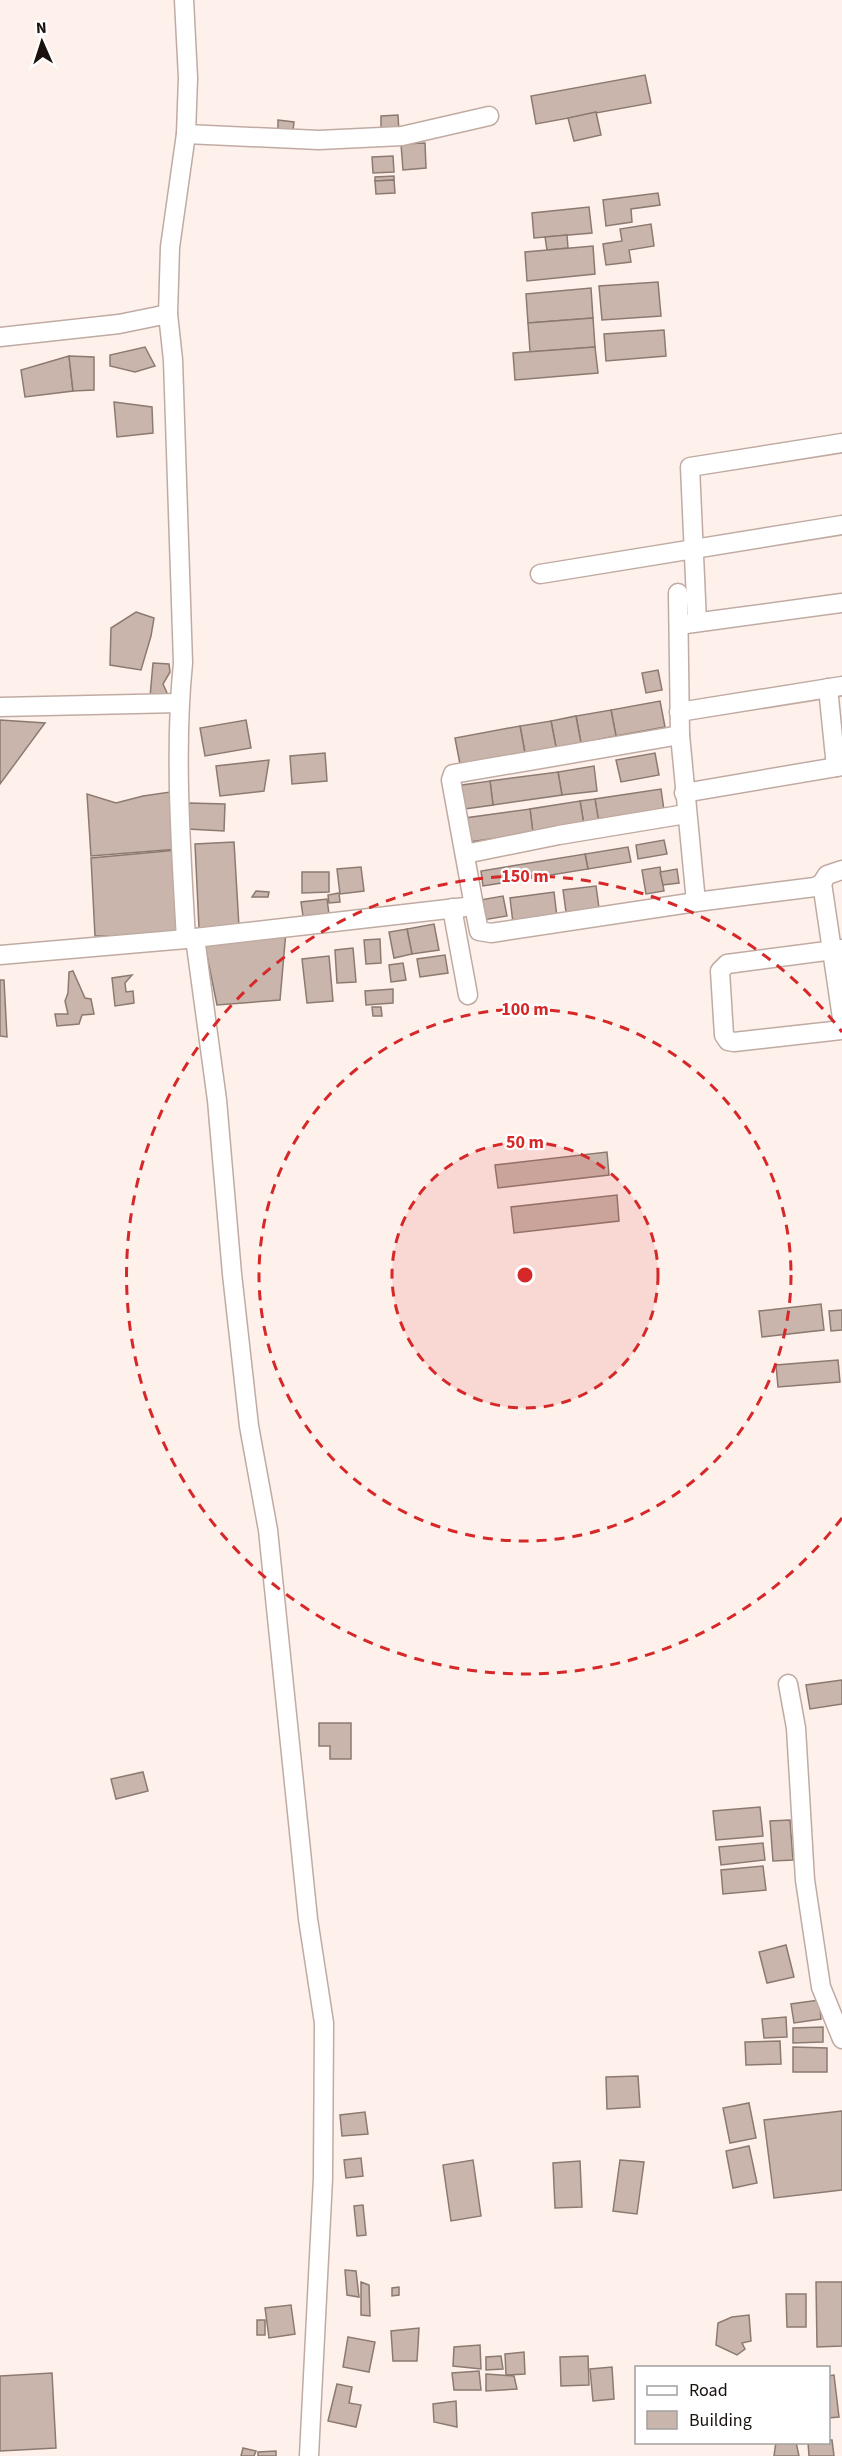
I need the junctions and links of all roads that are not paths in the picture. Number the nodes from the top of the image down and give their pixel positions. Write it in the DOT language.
graph roads {
  1 [pos="184,0"];
  2 [pos="489,116"];
  3 [pos="186,134"];
  4 [pos="168,314"];
  5 [pos="0,337"];
  6 [pos="842,443"];
  7 [pos="842,525"];
  8 [pos="694,548"];
  9 [pos="540,574"];
  10 [pos="678,593"];
  11 [pos="842,603"];
  12 [pos="697,622"];
  13 [pos="678,625"];
  14 [pos="835,687"];
  15 [pos="179,703"];
  16 [pos="0,707"];
  17 [pos="679,712"];
  18 [pos="680,735"];
  19 [pos="839,766"];
  20 [pos="684,793"];
  21 [pos="686,814"];
  22 [pos="465,854"];
  23 [pos="842,870"];
  24 [pos="822,883"];
  25 [pos="696,902"];
  26 [pos="474,906"];
  27 [pos="452,908"];
  28 [pos="190,938"];
  29 [pos="837,950"];
  30 [pos="0,956"];
  31 [pos="468,995"];
  32 [pos="842,1018"];
  33 [pos="842,1030"];
  34 [pos="788,1684"];
  35 [pos="842,2039"];
  36 [pos="309,2456"];
  1 -- 3 [label="street"];
  2 -- 3 [label="street"];
  3 -- 4 [label="street"];
  4 -- 5 [label="street"];
  4 -- 15 [label="street"];
  6 -- 8 [label="street"];
  7 -- 8 [label="street"];
  8 -- 9 [label="street"];
  8 -- 12 [label="street"];
  10 -- 13 [label="street"];
  11 -- 12 [label="street"];
  12 -- 13 [label="street"];
  13 -- 17 [label="street"];
  14 -- 17 [label="street"];
  14 -- 19 [label="street"];
  15 -- 16 [label="street"];
  15 -- 28 [label="street"];
  17 -- 18 [label="street"];
  18 -- 20 [label="street"];
  18 -- 22 [label="street"];
  19 -- 20 [label="street"];
  20 -- 21 [label="street"];
  21 -- 22 [label="street"];
  21 -- 25 [label="street"];
  22 -- 26 [label="street"];
  23 -- 24 [label="street"];
  24 -- 25 [label="street"];
  24 -- 29 [label="street"];
  25 -- 26 [label="street"];
  26 -- 27 [label="street"];
  27 -- 28 [label="street"];
  27 -- 31 [label="street"];
  28 -- 30 [label="street"];
  28 -- 36 [label="street"];
  29 -- 32 [label="street"];
  29 -- 33 [label="street"];
  34 -- 35 [label="street"];
}
